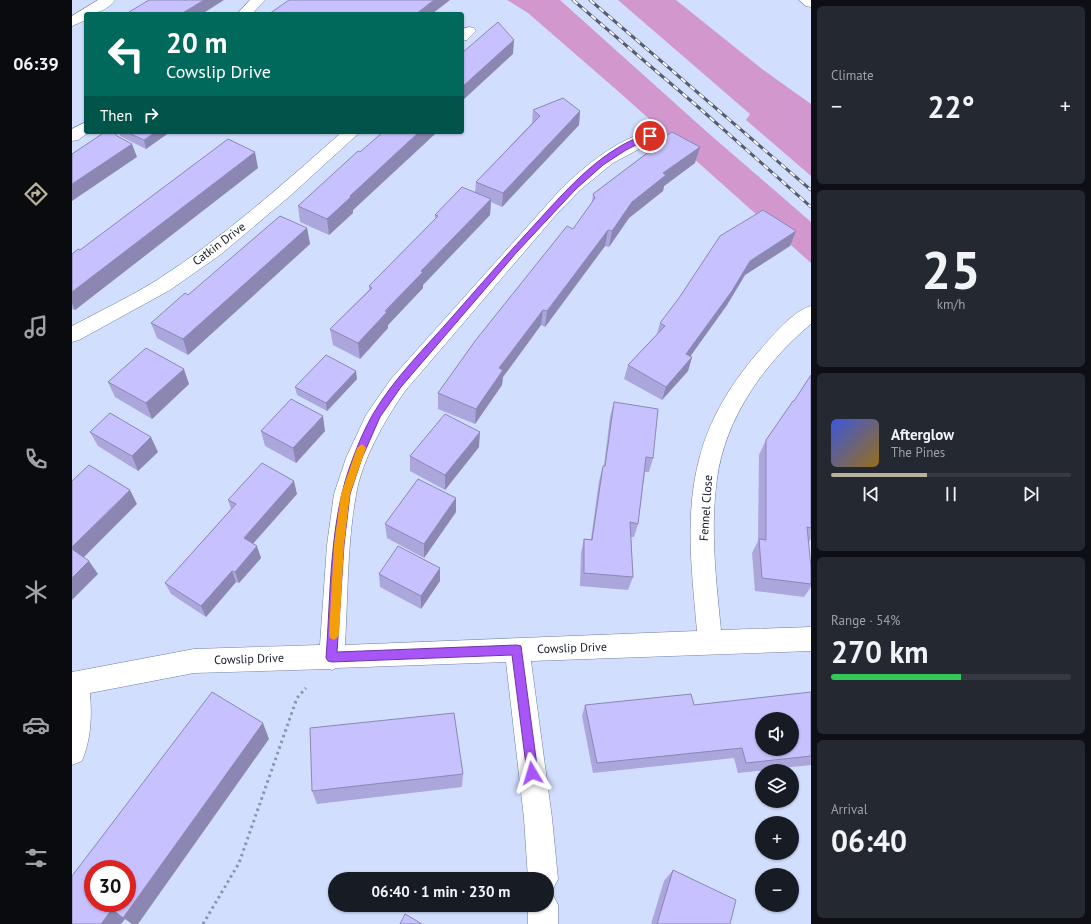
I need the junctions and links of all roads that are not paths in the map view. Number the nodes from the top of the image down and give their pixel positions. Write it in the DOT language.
graph roads {
  1 [pos="108,0"];
  2 [pos="258,0"];
  3 [pos="806,0"];
  4 [pos="811,3"];
  5 [pos="88,12"];
  6 [pos="246,12"];
  7 [pos="84,15"];
  8 [pos="72,22"];
  9 [pos="84,128"];
  10 [pos="350,134"];
  11 [pos="72,136"];
  12 [pos="650,136"];
  13 [pos="811,313"];
  14 [pos="72,335"];
  15 [pos="811,639"];
  16 [pos="710,642"];
  17 [pos="517,650"];
  18 [pos="332,658"];
  19 [pos="74,683"];
  20 [pos="72,752"];
  21 [pos="542,872"];
  22 [pos="543,912"];
  23 [pos="543,924"];
  1 -- 5 [label="street"];
  2 -- 6 [label="street"];
  3 -- 4 [label="street"];
  7 -- 8 [label="street"];
  9 -- 11 [label="street"];
  10 -- 14 [label="street, Catkin Drive"];
  12 -- 18 [label="street"];
  13 -- 16 [label="street, Fennel Close"];
  15 -- 16 [label="street, Cowslip Drive"];
  16 -- 17 [label="street, Cowslip Drive"];
  17 -- 18 [label="street, Cowslip Drive"];
  17 -- 21 [label="street"];
  18 -- 19 [label="street, Cowslip Drive"];
  19 -- 20 [label="street"];
  22 -- 23 [label="street"];
}
